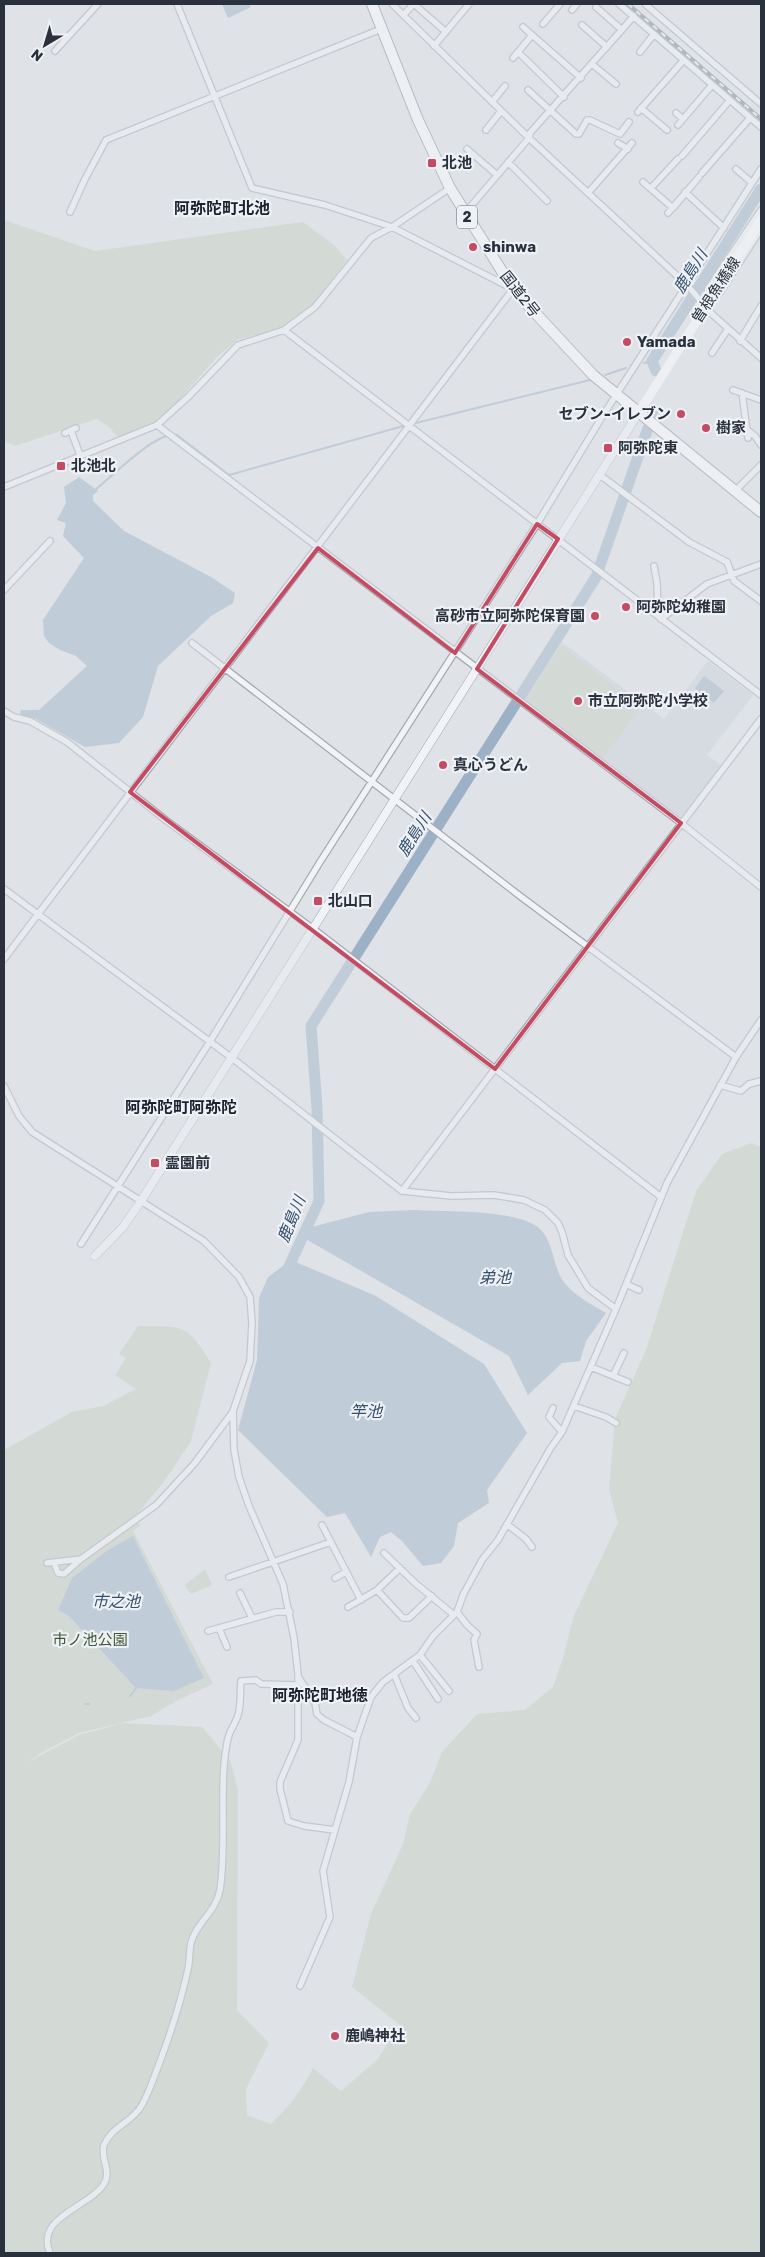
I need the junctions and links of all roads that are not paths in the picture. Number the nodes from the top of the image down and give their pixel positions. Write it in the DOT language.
graph roads {
  1 [pos="98,4"];
  2 [pos="177,4"];
  3 [pos="372,4"];
  4 [pos="392,4"];
  5 [pos="414,4"];
  6 [pos="469,4"];
  7 [pos="577,4"];
  8 [pos="619,4"];
  9 [pos="645,4"];
  10 [pos="596,7"];
  11 [pos="559,8"];
  12 [pos="572,10"];
  13 [pos="403,15"];
  14 [pos="634,16"];
  15 [pos="542,24"];
  16 [pos="582,25"];
  17 [pos="381,29"];
  18 [pos="622,30"];
  19 [pos="446,32"];
  20 [pos="654,34"];
  21 [pos="532,35"];
  22 [pos="434,46"];
  23 [pos="607,47"];
  24 [pos="55,51"];
  25 [pos="518,52"];
  26 [pos="640,52"];
  27 [pos="513,58"];
  28 [pos="683,61"];
  29 [pos="593,65"];
  30 [pos="583,76"];
  31 [pos="616,84"];
  32 [pos="712,85"];
  33 [pos="505,86"];
  34 [pos="528,90"];
  35 [pos="214,95"];
  36 [pos="564,97"];
  37 [pos="730,100"];
  38 [pos="492,102"];
  39 [pos="761,104"];
  40 [pos="501,111"];
  41 [pos="552,111"];
  42 [pos="676,113"];
  43 [pos="750,118"];
  44 [pos="683,119"];
  45 [pos="629,122"];
  46 [pos="678,125"];
  47 [pos="761,127"];
  48 [pos="486,130"];
  49 [pos="667,130"];
  50 [pos="529,138"];
  51 [pos="618,143"];
  52 [pos="632,143"];
  53 [pos="467,149"];
  54 [pos="628,149"];
  55 [pos="508,162"];
  56 [pos="736,169"];
  57 [pos="761,169"];
  58 [pos="702,173"];
  59 [pos="497,175"];
  60 [pos="643,182"];
  61 [pos="752,183"];
  62 [pos="450,188"];
  63 [pos="650,188"];
  64 [pos="685,192"];
  65 [pos="588,193"];
  66 [pos="547,201"];
  67 [pos="672,208"];
  68 [pos="761,210"];
  69 [pos="70,212"];
  70 [pos="465,213"];
  71 [pos="668,213"];
  72 [pos="761,220"];
  73 [pos="392,227"];
  74 [pos="724,228"];
  75 [pos="761,229"];
  76 [pos="687,285"];
  77 [pos="513,289"];
  78 [pos="702,302"];
  79 [pos="761,306"];
  80 [pos="728,329"];
  81 [pos="284,330"];
  82 [pos="740,341"];
  83 [pos="712,353"];
  84 [pos="761,358"];
  85 [pos="733,390"];
  86 [pos="742,393"];
  87 [pos="617,395"];
  88 [pos="761,400"];
  89 [pos="639,412"];
  90 [pos="157,425"];
  91 [pos="410,426"];
  92 [pos="746,429"];
  93 [pos="71,431"];
  94 [pos="748,438"];
  95 [pos="761,445"];
  96 [pos="80,456"];
  97 [pos="761,465"];
  98 [pos="600,475"];
  99 [pos="4,487"];
  100 [pos="735,491"];
  101 [pos="761,512"];
  102 [pos="537,524"];
  103 [pos="558,539"];
  104 [pos="50,542"];
  105 [pos="318,548"];
  106 [pos="761,564"];
  107 [pos="654,566"];
  108 [pos="732,576"];
  109 [pos="4,590"];
  110 [pos="761,601"];
  111 [pos="659,617"];
  112 [pos="192,642"];
  113 [pos="455,653"];
  114 [pos="225,668"];
  115 [pos="477,669"];
  116 [pos="761,695"];
  117 [pos="4,711"];
  118 [pos="761,719"];
  119 [pos="373,781"];
  120 [pos="130,792"];
  121 [pos="396,799"];
  122 [pos="681,823"];
  123 [pos="761,887"];
  124 [pos="4,888"];
  125 [pos="290,912"];
  126 [pos="37,915"];
  127 [pos="313,930"];
  128 [pos="589,946"];
  129 [pos="4,959"];
  130 [pos="761,1020"];
  131 [pos="209,1043"];
  132 [pos="736,1057"];
  133 [pos="232,1058"];
  134 [pos="495,1069"];
  135 [pos="761,1081"];
  136 [pos="720,1084"];
  137 [pos="4,1086"];
  138 [pos="116,1187"];
  139 [pos="402,1192"];
  140 [pos="661,1198"];
  141 [pos="141,1201"];
  142 [pos="81,1244"];
  143 [pos="96,1256"];
  144 [pos="626,1284"];
  145 [pos="640,1290"];
  146 [pos="616,1308"];
  147 [pos="624,1353"];
  148 [pos="591,1367"];
  149 [pos="613,1376"];
  150 [pos="628,1382"];
  151 [pos="574,1406"];
  152 [pos="553,1408"];
  153 [pos="234,1411"];
  154 [pos="616,1423"];
  155 [pos="562,1432"];
  156 [pos="322,1525"];
  157 [pos="508,1525"];
  158 [pos="331,1542"];
  159 [pos="532,1547"];
  160 [pos="384,1553"];
  161 [pos="81,1559"];
  162 [pos="273,1563"];
  163 [pos="400,1568"];
  164 [pos="346,1572"];
  165 [pos="229,1577"];
  166 [pos="334,1578"];
  167 [pos="377,1590"];
  168 [pos="240,1593"];
  169 [pos="432,1596"];
  170 [pos="361,1600"];
  171 [pos="348,1607"];
  172 [pos="290,1612"];
  173 [pos="456,1614"];
  174 [pos="252,1618"];
  175 [pos="219,1628"];
  176 [pos="208,1632"];
  177 [pos="227,1647"];
  178 [pos="420,1655"];
  179 [pos="413,1661"];
  180 [pos="479,1667"];
  181 [pos="298,1674"];
  182 [pos="394,1674"];
  183 [pos="298,1685"];
  184 [pos="449,1691"];
  185 [pos="438,1699"];
  186 [pos="416,1718"];
  187 [pos="357,1737"];
  188 [pos="335,1830"];
  189 [pos="300,1986"];
  190 [pos="50,2253"];
  1 -- 24 [label="street"];
  2 -- 35 [label="street"];
  3 -- 17 [label="highway, 国道2号 / 2"];
  4 -- 13 [label="street"];
  5 -- 13 [label="street"];
  5 -- 19 [label="street"];
  6 -- 19 [label="street"];
  7 -- 12 [label="street"];
  8 -- 14 [label="street"];
  9 -- 39 [label="street"];
  10 -- 18 [label="street"];
  11 -- 15 [label="street"];
  13 -- 22 [label="street"];
  14 -- 18 [label="street"];
  14 -- 20 [label="street"];
  16 -- 23 [label="street"];
  17 -- 35 [label="street"];
  17 -- 62 [label="highway, 国道2号 / 2"];
  18 -- 23 [label="street"];
  19 -- 22 [label="street"];
  20 -- 26 [label="street"];
  20 -- 28 [label="street"];
  21 -- 25 [label="street"];
  21 -- 30 [label="street"];
  21 -- 30 [label="street"];
  22 -- 38 [label="street"];
  23 -- 29 [label="street"];
  25 -- 27 [label="street"];
  25 -- 36 [label="street"];
  28 -- 32 [label="street"];
  28 -- 49 [label="street"];
  29 -- 30 [label="street"];
  29 -- 31 [label="street"];
  30 -- 36 [label="street"];
  32 -- 37 [label="street"];
  32 -- 44 [label="street"];
  33 -- 38 [label="street"];
  34 -- 41 [label="street"];
  35 -- 69 [label="street"];
  35 -- 73 [label="street"];
  36 -- 41 [label="street"];
  37 -- 43 [label="street"];
  37 -- 63 [label="street"];
  38 -- 40 [label="street"];
  40 -- 48 [label="street"];
  40 -- 50 [label="street"];
  41 -- 45 [label="street"];
  41 -- 50 [label="street"];
  42 -- 44 [label="street"];
  43 -- 47 [label="street"];
  43 -- 58 [label="street"];
  44 -- 46 [label="street"];
  50 -- 55 [label="street"];
  50 -- 65 [label="street"];
  51 -- 54 [label="street"];
  52 -- 54 [label="street"];
  53 -- 59 [label="street"];
  54 -- 65 [label="street"];
  55 -- 59 [label="street"];
  55 -- 66 [label="street"];
  56 -- 61 [label="street"];
  57 -- 61 [label="street"];
  59 -- 70 [label="street"];
  60 -- 63 [label="street"];
  61 -- 74 [label="street"];
  62 -- 70 [label="highway, 国道2号 / 2"];
  62 -- 73 [label="street"];
  63 -- 67 [label="street"];
  64 -- 67 [label="street"];
  64 -- 67 [label="street"];
  64 -- 74 [label="street"];
  65 -- 76 [label="street"];
  67 -- 71 [label="street"];
  68 -- 78 [label="street"];
  70 -- 77 [label="highway, 国道2号 / 2"];
  72 -- 78 [label="main road, 曽根魚橋線"];
  73 -- 77 [label="street"];
  73 -- 81 [label="street"];
  74 -- 76 [label="street"];
  75 -- 78 [label="street"];
  76 -- 78 [label="street"];
  76 -- 87 [label="street"];
  77 -- 87 [label="highway, 国道2号 / 2"];
  77 -- 91 [label="street"];
  78 -- 80 [label="street"];
  78 -- 89 [label="main road, 曽根魚橋線"];
  79 -- 82 [label="street"];
  80 -- 82 [label="street"];
  80 -- 83 [label="street"];
  81 -- 90 [label="street"];
  81 -- 91 [label="street"];
  82 -- 84 [label="street"];
  85 -- 86 [label="street"];
  86 -- 88 [label="street"];
  86 -- 92 [label="street"];
  87 -- 89 [label="highway, 国道2号 / 2"];
  87 -- 102 [label="street"];
  89 -- 98 [label="street"];
  89 -- 100 [label="highway, 国道2号 / 2"];
  90 -- 96 [label="street"];
  90 -- 105 [label="street"];
  91 -- 102 [label="street"];
  91 -- 105 [label="street"];
  92 -- 94 [label="street"];
  92 -- 95 [label="street"];
  93 -- 96 [label="street"];
  96 -- 99 [label="street"];
  97 -- 100 [label="street"];
  98 -- 103 [label="street"];
  98 -- 108 [label="street"];
  100 -- 101 [label="highway, 国道2号 / 2"];
  102 -- 103 [label="street"];
  102 -- 113 [label="street"];
  103 -- 111 [label="street"];
  103 -- 115 [label="street"];
  104 -- 109 [label="street"];
  105 -- 113 [label="street"];
  105 -- 114 [label="street"];
  106 -- 108 [label="street"];
  107 -- 111 [label="street"];
  108 -- 110 [label="street"];
  108 -- 111 [label="street"];
  111 -- 116 [label="street"];
  112 -- 114 [label="street"];
  113 -- 115 [label="street"];
  113 -- 119 [label="street"];
  114 -- 119 [label="street"];
  114 -- 120 [label="street"];
  115 -- 121 [label="street"];
  115 -- 122 [label="street"];
  117 -- 120 [label="street"];
  118 -- 122 [label="street"];
  119 -- 121 [label="street"];
  119 -- 125 [label="street"];
  120 -- 125 [label="street"];
  120 -- 126 [label="street"];
  121 -- 127 [label="street"];
  121 -- 128 [label="street"];
  122 -- 123 [label="street"];
  122 -- 128 [label="street"];
  124 -- 126 [label="street"];
  125 -- 127 [label="street"];
  125 -- 131 [label="street"];
  126 -- 129 [label="street"];
  126 -- 131 [label="street"];
  127 -- 133 [label="street"];
  127 -- 134 [label="street"];
  128 -- 132 [label="street"];
  128 -- 134 [label="street"];
  130 -- 132 [label="street"];
  131 -- 133 [label="street"];
  131 -- 138 [label="street"];
  132 -- 136 [label="street"];
  133 -- 139 [label="street"];
  133 -- 141 [label="street"];
  134 -- 139 [label="street"];
  134 -- 140 [label="street"];
  135 -- 136 [label="street"];
  136 -- 140 [label="street"];
  137 -- 138 [label="street"];
  138 -- 141 [label="street"];
  138 -- 142 [label="street"];
  139 -- 146 [label="street"];
  140 -- 144 [label="street"];
  141 -- 143 [label="street"];
  141 -- 153 [label="street"];
  144 -- 145 [label="street"];
  144 -- 146 [label="street"];
  146 -- 148 [label="street"];
  147 -- 149 [label="street"];
  148 -- 149 [label="street"];
  148 -- 151 [label="street"];
  149 -- 150 [label="street"];
  151 -- 154 [label="street"];
  151 -- 155 [label="street"];
  152 -- 155 [label="street"];
  153 -- 161 [label="street"];
  153 -- 162 [label="street"];
  155 -- 157 [label="street"];
  156 -- 158 [label="street"];
  157 -- 159 [label="street"];
  157 -- 173 [label="street"];
  158 -- 162 [label="street"];
  158 -- 164 [label="street"];
  160 -- 163 [label="street"];
  161 -- 161 [label="street"];
  162 -- 165 [label="street"];
  162 -- 172 [label="street"];
  163 -- 167 [label="street"];
  163 -- 169 [label="street"];
  164 -- 166 [label="street"];
  164 -- 170 [label="street"];
  167 -- 169 [label="street"];
  167 -- 170 [label="street"];
  168 -- 174 [label="street"];
  169 -- 173 [label="street"];
  170 -- 171 [label="street"];
  172 -- 174 [label="street"];
  172 -- 181 [label="street"];
  173 -- 178 [label="street"];
  173 -- 180 [label="street"];
  174 -- 175 [label="street"];
  175 -- 176 [label="street"];
  175 -- 177 [label="street"];
  178 -- 179 [label="street"];
  178 -- 184 [label="street"];
  179 -- 182 [label="street"];
  179 -- 185 [label="street"];
  181 -- 183 [label="street"];
  181 -- 187 [label="street"];
  182 -- 186 [label="street"];
  182 -- 187 [label="street"];
  183 -- 188 [label="street"];
  183 -- 190 [label="street"];
  187 -- 188 [label="street"];
  188 -- 189 [label="street"];
}
